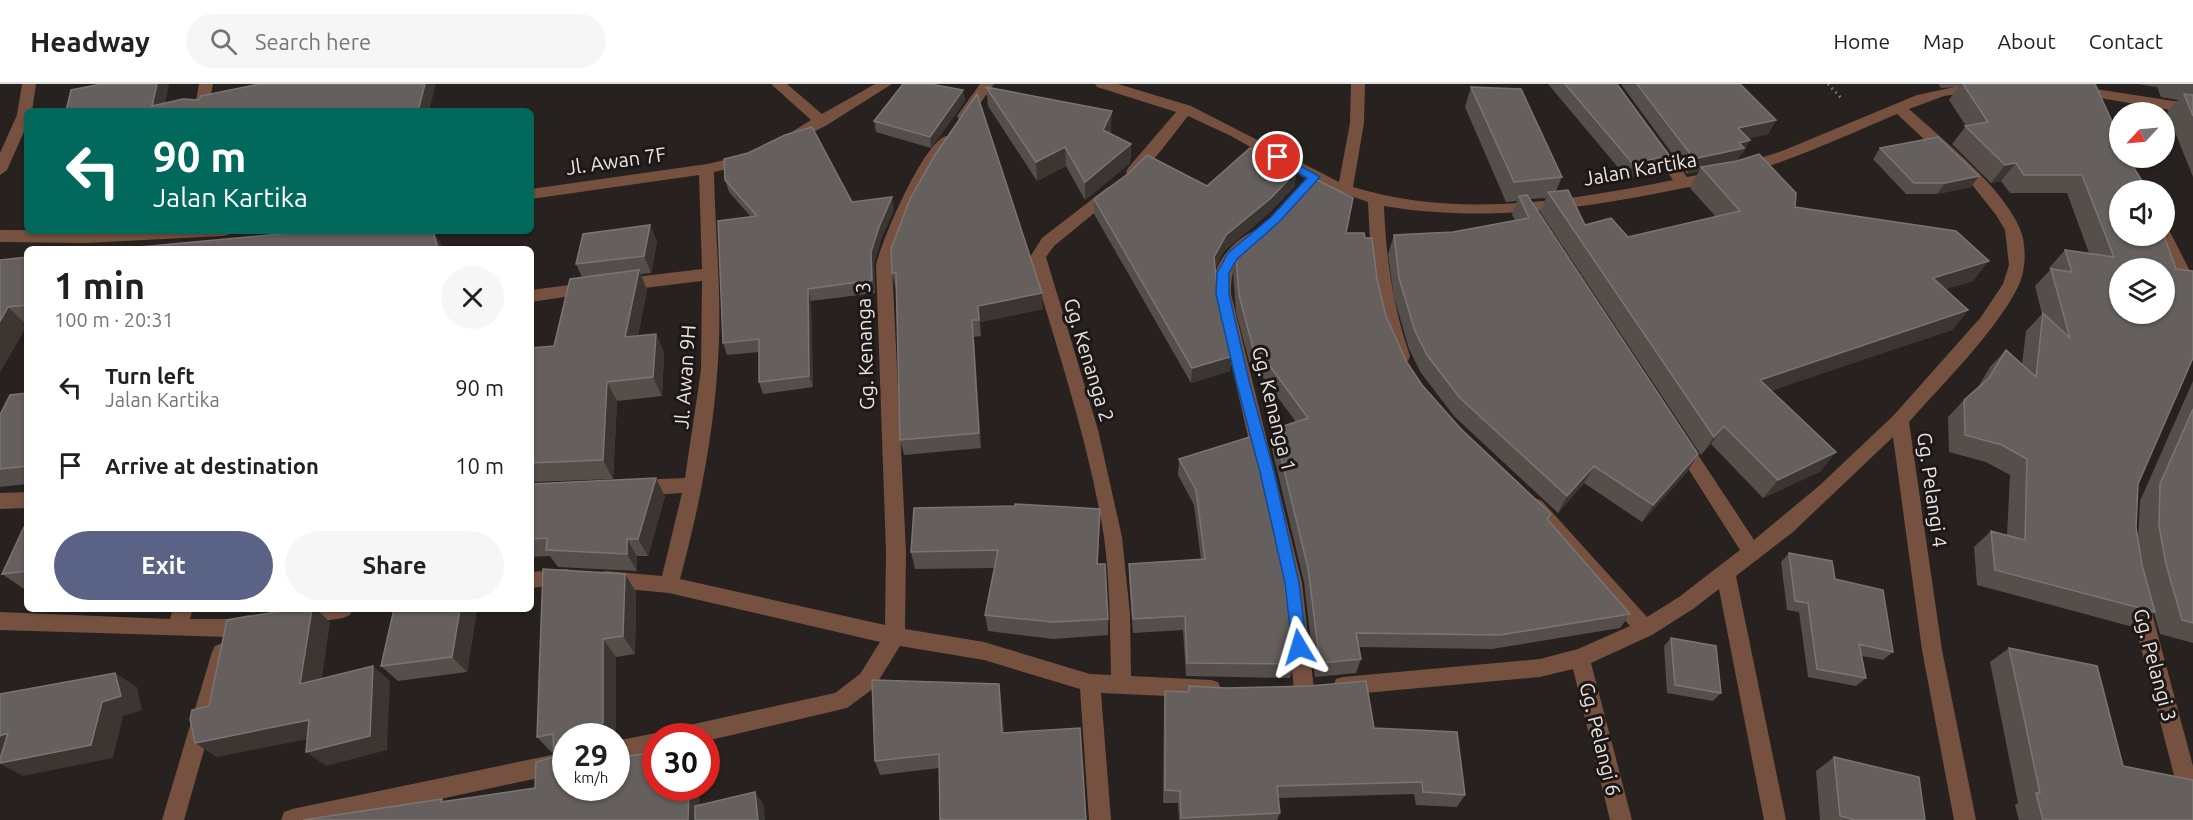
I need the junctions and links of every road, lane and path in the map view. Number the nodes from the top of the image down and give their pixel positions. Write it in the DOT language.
graph roads {
  1 [pos="29,84"];
  2 [pos="206,84"];
  3 [pos="778,84"];
  4 [pos="885,84"];
  5 [pos="987,84"];
  6 [pos="1102,84"];
  7 [pos="1358,84"];
  8 [pos="1918,84"];
  9 [pos="1990,86"];
  10 [pos="2063,89"];
  11 [pos="2085,91"];
  12 [pos="1929,96"];
  13 [pos="1898,107"];
  14 [pos="25,108"];
  15 [pos="202,108"];
  16 [pos="1186,109"];
  17 [pos="2193,109"];
  18 [pos="2097,112"];
  19 [pos="24,115"];
  20 [pos="822,122"];
  21 [pos="1644,129"];
  22 [pos="775,147"];
  23 [pos="756,156"];
  24 [pos="707,169"];
  25 [pos="0,170"];
  26 [pos="1683,183"];
  27 [pos="1344,190"];
  28 [pos="534,194"];
  29 [pos="1376,199"];
  30 [pos="1525,206"];
  31 [pos="1268,226"];
  32 [pos="1538,226"];
  33 [pos="91,234"];
  34 [pos="0,236"];
  35 [pos="2169,246"];
  36 [pos="710,274"];
  37 [pos="2193,293"];
  38 [pos="534,296"];
  39 [pos="1407,368"];
  40 [pos="1900,420"];
  41 [pos="1674,434"];
  42 [pos="694,485"];
  43 [pos="622,488"];
  44 [pos="1523,495"];
  45 [pos="24,500"];
  46 [pos="0,501"];
  47 [pos="1752,552"];
  48 [pos="1726,573"];
  49 [pos="534,580"];
  50 [pos="2133,580"];
  51 [pos="669,585"];
  52 [pos="182,612"];
  53 [pos="324,612"];
  54 [pos="0,621"];
  55 [pos="177,628"];
  56 [pos="229,628"];
  57 [pos="1645,629"];
  58 [pos="895,636"];
  59 [pos="1580,658"];
  60 [pos="1090,683"];
  61 [pos="1121,685"];
  62 [pos="1281,689"];
  63 [pos="1304,689"];
  64 [pos="1234,690"];
  65 [pos="720,728"];
  66 [pos="552,765"];
  67 [pos="2193,806"];
  68 [pos="173,820"];
  69 [pos="292,820"];
  70 [pos="1100,820"];
  71 [pos="1621,820"];
  72 [pos="1775,820"];
  73 [pos="1965,820"];
  1 -- 14 [label="street"];
  2 -- 15 [label="street"];
  3 -- 20 [label="street"];
  4 -- 20 [label="street"];
  5 -- 58 [label="street, Gg. Kenanga 3"];
  6 -- 16 [label="street, Jalan Kartika"];
  7 -- 27 [label="street"];
  8 -- 12 [label="street"];
  9 -- 12 [label="street, Jalan Kartika"];
  10 -- 11 [label="street"];
  11 -- 17 [label="street"];
  11 -- 18 [label="street"];
  12 -- 13 [label="street, Jalan Kartika"];
  13 -- 26 [label="street, Jalan Kartika"];
  13 -- 40 [label="street, Gg. Pelangi 4"];
  16 -- 27 [label="street, Jalan Kartika"];
  16 -- 61 [label="street, Gg. Kenanga 2"];
  19 -- 25 [label="street"];
  20 -- 22 [label="street"];
  21 -- 26 [label="street"];
  23 -- 24 [label="street, Jl. Awan 7F"];
  24 -- 28 [label="street, Jl. Awan 7F"];
  24 -- 36 [label="street, Jl. Awan 9H"];
  26 -- 30 [label="street, Jalan Kartika"];
  27 -- 29 [label="street, Jalan Kartika"];
  29 -- 30 [label="street, Jalan Kartika"];
  29 -- 39 [label="street"];
  30 -- 32 [label="street"];
  31 -- 63 [label="street, Gg. Kenanga 1"];
  33 -- 34 [label="street"];
  35 -- 37 [label="street"];
  36 -- 38 [label="street"];
  36 -- 42 [label="street, Jl. Awan 9H"];
  40 -- 47 [label="street"];
  40 -- 73 [label="street, Gg. Pelangi 4"];
  41 -- 47 [label="street"];
  42 -- 43 [label="street"];
  42 -- 51 [label="street, Jl. Awan 9H"];
  44 -- 57 [label="street"];
  45 -- 46 [label="street"];
  47 -- 48 [label="street"];
  48 -- 57 [label="street"];
  48 -- 72 [label="street"];
  49 -- 51 [label="street"];
  50 -- 67 [label="street, Gg. Pelangi 3"];
  51 -- 58 [label="street"];
  52 -- 55 [label="street"];
  53 -- 56 [label="street"];
  54 -- 55 [label="street"];
  55 -- 56 [label="street"];
  56 -- 68 [label="street"];
  57 -- 59 [label="street"];
  58 -- 60 [label="street"];
  58 -- 65 [label="street"];
  59 -- 63 [label="street"];
  59 -- 71 [label="street, Gg. Pelangi 6"];
  60 -- 61 [label="street"];
  60 -- 70 [label="street"];
  61 -- 64 [label="street"];
  62 -- 63 [label="street"];
  66 -- 69 [label="street"];
}
